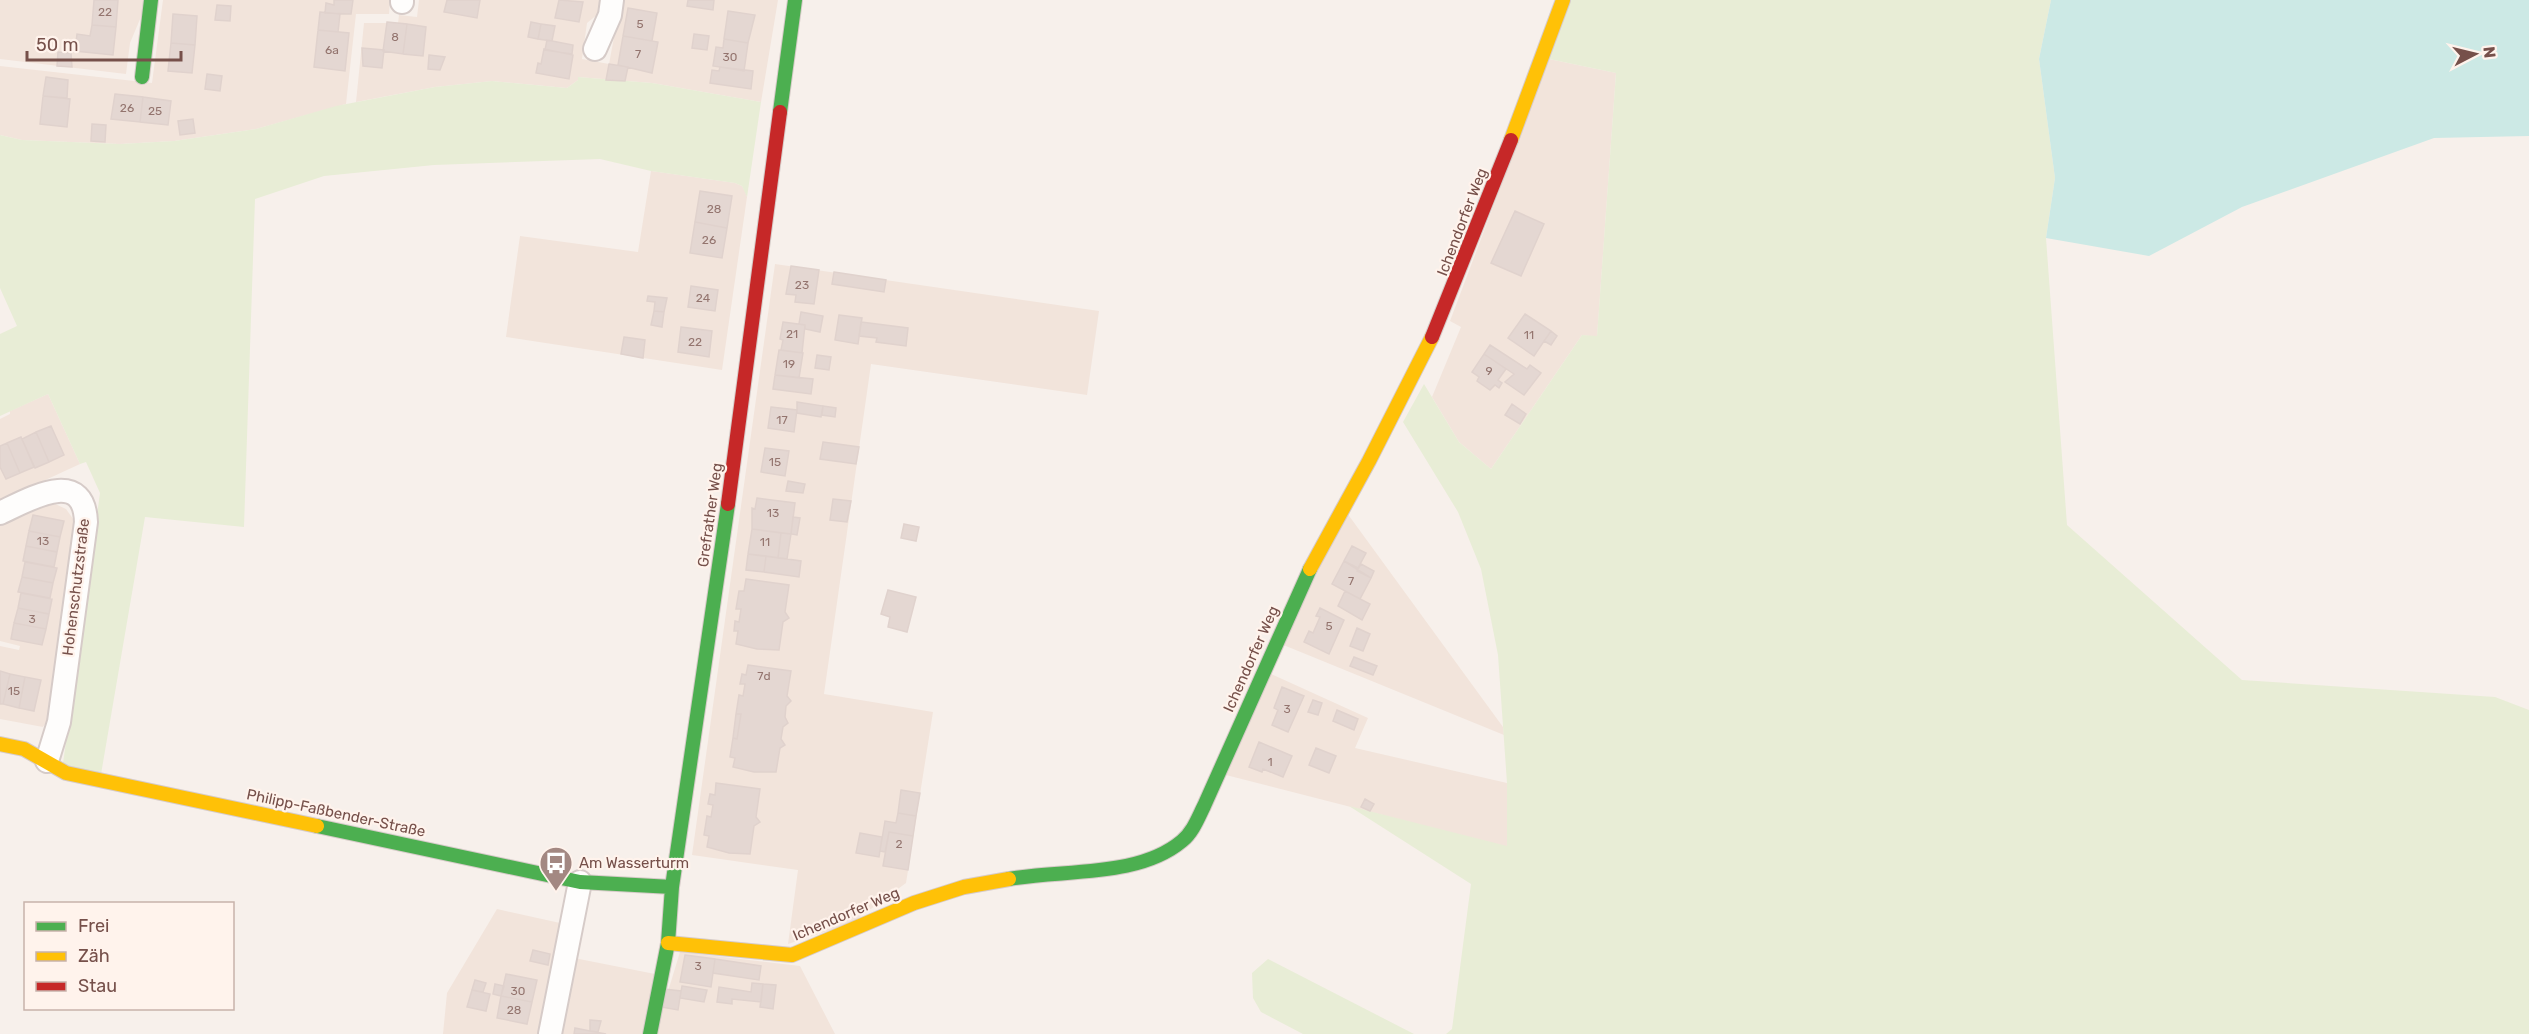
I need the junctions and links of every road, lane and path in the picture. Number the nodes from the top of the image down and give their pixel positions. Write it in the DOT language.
graph roads {
  1 [pos="151,0"];
  2 [pos="612,0"];
  3 [pos="795,0"];
  4 [pos="1563,0"];
  5 [pos="595,50"];
  6 [pos="142,77"];
  7 [pos="0,513"];
  8 [pos="0,744"];
  9 [pos="47,762"];
  10 [pos="580,882"];
  11 [pos="672,887"];
  12 [pos="669,943"];
  13 [pos="550,1034"];
  14 [pos="650,1034"];
  1 -- 6 [label="street"];
  2 -- 5 [label="street"];
  3 -- 11 [label="street, Grefrather Weg"];
  4 -- 12 [label="street, Ichendorfer Weg"];
  7 -- 9 [label="street, Hohenschutzstraße"];
  8 -- 9 [label="street, Philipp-Faßbender-Straße"];
  9 -- 10 [label="street, Philipp-Faßbender-Straße"];
  10 -- 11 [label="street, Philipp-Faßbender-Straße"];
  10 -- 13 [label="street"];
  11 -- 12 [label="street, Grefrather Weg"];
  12 -- 14 [label="street, Grefrather Weg"];
}
